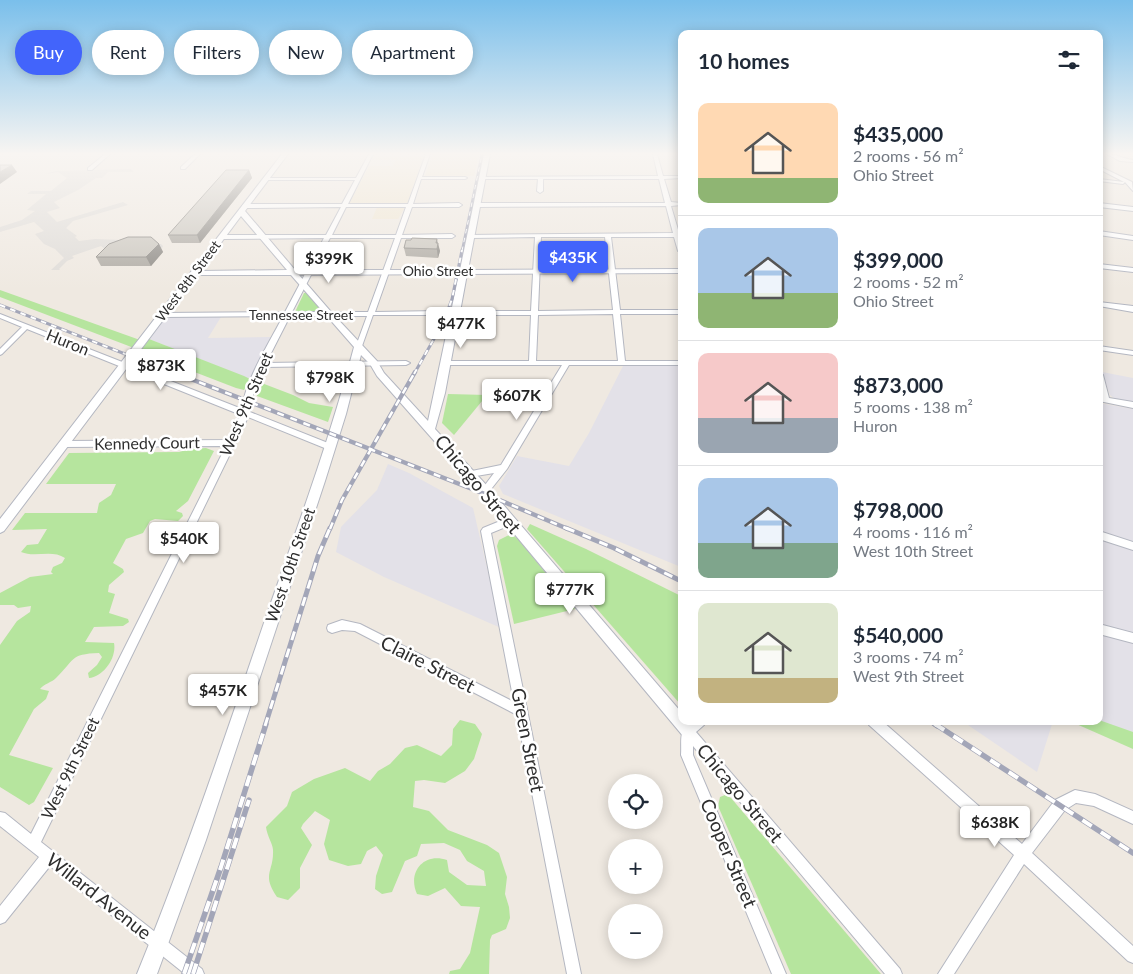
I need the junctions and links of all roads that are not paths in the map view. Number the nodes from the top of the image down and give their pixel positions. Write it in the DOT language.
graph roads {
  1 [pos="249,199"];
  2 [pos="347,199"];
  3 [pos="411,199"];
  4 [pos="478,199"];
  5 [pos="668,199"];
  6 [pos="669,204"];
  7 [pos="678,204"];
  8 [pos="409,205"];
  9 [pos="460,205"];
  10 [pos="477,205"];
  11 [pos="1103,205"];
  12 [pos="344,206"];
  13 [pos="243,208"];
  14 [pos="1133,209"];
  15 [pos="678,232"];
  16 [pos="1103,234"];
  17 [pos="608,235"];
  18 [pos="678,235"];
  19 [pos="264,236"];
  20 [pos="398,236"];
  21 [pos="452,236"];
  22 [pos="471,236"];
  23 [pos="538,236"];
  24 [pos="222,237"];
  25 [pos="328,237"];
  26 [pos="1133,238"];
  27 [pos="1103,266"];
  28 [pos="1133,270"];
  29 [pos="464,271"];
  30 [pos="537,271"];
  31 [pos="612,271"];
  32 [pos="678,271"];
  33 [pos="308,272"];
  34 [pos="385,272"];
  35 [pos="294,273"];
  36 [pos="194,274"];
  37 [pos="303,283"];
  38 [pos="1103,304"];
  39 [pos="1133,308"];
  40 [pos="678,312"];
  41 [pos="456,313"];
  42 [pos="535,313"];
  43 [pos="616,313"];
  44 [pos="370,314"];
  45 [pos="441,314"];
  46 [pos="162,315"];
  47 [pos="287,315"];
  48 [pos="329,315"];
  49 [pos="0,316"];
  50 [pos="27,326"];
  51 [pos="359,346"];
  52 [pos="1103,349"];
  53 [pos="1,352"];
  54 [pos="1133,353"];
  55 [pos="374,363"];
  56 [pos="406,363"];
  57 [pos="446,363"];
  58 [pos="532,363"];
  59 [pos="567,363"];
  60 [pos="622,363"];
  61 [pos="678,363"];
  62 [pos="355,364"];
  63 [pos="125,365"];
  64 [pos="261,365"];
  65 [pos="1103,400"];
  66 [pos="1133,405"];
  67 [pos="246,413"];
  68 [pos="430,428"];
  69 [pos="231,442"];
  70 [pos="64,444"];
  71 [pos="330,447"];
  72 [pos="504,467"];
  73 [pos="470,474"];
  74 [pos="485,490"];
  75 [pos="510,521"];
  76 [pos="0,528"];
  77 [pos="1103,536"];
  78 [pos="1133,546"];
  79 [pos="332,628"];
  80 [pos="1103,630"];
  81 [pos="1133,638"];
  82 [pos="522,712"];
  83 [pos="678,719"];
  84 [pos="683,725"];
  85 [pos="695,725"];
  86 [pos="878,725"];
  87 [pos="688,731"];
  88 [pos="0,818"];
  89 [pos="1133,818"];
  90 [pos="33,844"];
  91 [pos="1023,854"];
  92 [pos="48,857"];
  93 [pos="0,917"];
  94 [pos="159,944"];
  95 [pos="1133,956"];
  96 [pos="147,974"];
  97 [pos="198,974"];
  98 [pos="574,974"];
  99 [pos="779,974"];
  100 [pos="895,974"];
  101 [pos="945,974"];
  1 -- 13 [label="street, West 8th Street"];
  2 -- 12 [label="street, West 9th Street"];
  3 -- 8 [label="street, West 10th Street"];
  4 -- 10 [label="street"];
  5 -- 6 [label="street"];
  6 -- 7 [label="street"];
  6 -- 10 [label="street"];
  6 -- 15 [label="street"];
  8 -- 9 [label="street"];
  8 -- 12 [label="street"];
  8 -- 20 [label="street, West 10th Street"];
  10 -- 22 [label="street"];
  11 -- 14 [label="street"];
  12 -- 13 [label="street"];
  12 -- 25 [label="street, West 9th Street"];
  13 -- 19 [label="street, Chicago Street"];
  13 -- 24 [label="street, West 8th Street"];
  16 -- 26 [label="street"];
  17 -- 18 [label="street"];
  17 -- 23 [label="street"];
  17 -- 31 [label="street"];
  19 -- 24 [label="street"];
  19 -- 25 [label="street"];
  19 -- 35 [label="street, Chicago Street"];
  20 -- 21 [label="street"];
  20 -- 25 [label="street"];
  20 -- 34 [label="street, West 10th Street"];
  22 -- 23 [label="street"];
  22 -- 29 [label="street"];
  23 -- 30 [label="street"];
  24 -- 36 [label="street, West 8th Street"];
  25 -- 33 [label="street, West 9th Street"];
  27 -- 28 [label="street"];
  29 -- 30 [label="street, Ohio Street"];
  29 -- 34 [label="street, Ohio Street"];
  29 -- 41 [label="street"];
  30 -- 31 [label="street, Ohio Street"];
  30 -- 42 [label="street"];
  31 -- 32 [label="street, Ohio Street"];
  31 -- 43 [label="street"];
  33 -- 34 [label="street, Ohio Street"];
  33 -- 35 [label="street, Ohio Street"];
  33 -- 37 [label="street, West 9th Street"];
  34 -- 44 [label="street, West 10th Street"];
  35 -- 36 [label="street, Ohio Street"];
  35 -- 37 [label="street, Chicago Street"];
  36 -- 46 [label="street, West 8th Street"];
  37 -- 47 [label="street, West 9th Street"];
  37 -- 48 [label="street, Chicago Street"];
  38 -- 39 [label="street"];
  40 -- 43 [label="street"];
  41 -- 42 [label="street"];
  41 -- 57 [label="street"];
  42 -- 43 [label="street"];
  42 -- 58 [label="street"];
  43 -- 60 [label="street"];
  44 -- 45 [label="street, Tennessee Street"];
  44 -- 48 [label="street, Tennessee Street"];
  44 -- 51 [label="street, West 10th Street"];
  46 -- 47 [label="street, Tennessee Street"];
  46 -- 63 [label="street, West 8th Street"];
  47 -- 48 [label="street, Tennessee Street"];
  47 -- 64 [label="street, West 9th Street"];
  48 -- 51 [label="street, Chicago Street"];
  49 -- 50 [label="street, Huron"];
  50 -- 53 [label="street"];
  50 -- 63 [label="street, Huron"];
  51 -- 55 [label="street, Chicago Street"];
  51 -- 62 [label="street, West 10th Street"];
  52 -- 54 [label="street"];
  55 -- 56 [label="street"];
  55 -- 62 [label="street"];
  55 -- 68 [label="street, Chicago Street"];
  57 -- 58 [label="street"];
  57 -- 68 [label="street"];
  58 -- 59 [label="street"];
  59 -- 60 [label="street"];
  59 -- 72 [label="street"];
  60 -- 61 [label="street"];
  62 -- 64 [label="street"];
  62 -- 71 [label="street, West 10th Street"];
  63 -- 67 [label="street, Huron"];
  63 -- 70 [label="street, West 8th Street"];
  64 -- 67 [label="street, West 9th Street"];
  65 -- 66 [label="street"];
  67 -- 69 [label="street, West 9th Street"];
  67 -- 71 [label="street, Huron"];
  68 -- 73 [label="street, Chicago Street"];
  69 -- 70 [label="street, Kennedy Court"];
  69 -- 90 [label="street, West 9th Street"];
  70 -- 76 [label="street, West 8th Street"];
  71 -- 94 [label="street, West 10th Street"];
  72 -- 73 [label="street"];
  72 -- 74 [label="street"];
  73 -- 74 [label="street, Chicago Street"];
  74 -- 75 [label="street, Chicago Street"];
  75 -- 82 [label="street, Green Street"];
  75 -- 83 [label="street, Chicago Street"];
  77 -- 78 [label="street"];
  79 -- 82 [label="street, Claire Street"];
  80 -- 81 [label="street"];
  82 -- 98 [label="street, Green Street"];
  84 -- 87 [label="street, Chicago Street"];
  85 -- 87 [label="street"];
  86 -- 91 [label="street"];
  87 -- 99 [label="street, Cooper Street"];
  87 -- 100 [label="street, Chicago Street"];
  88 -- 90 [label="street, Willard Avenue"];
  89 -- 91 [label="street"];
  90 -- 92 [label="street, Willard Avenue"];
  91 -- 95 [label="street"];
  91 -- 101 [label="street"];
  92 -- 93 [label="street"];
  92 -- 94 [label="street, Willard Avenue"];
  94 -- 96 [label="street, West 10th Street"];
  94 -- 97 [label="street, Willard Avenue"];
}
